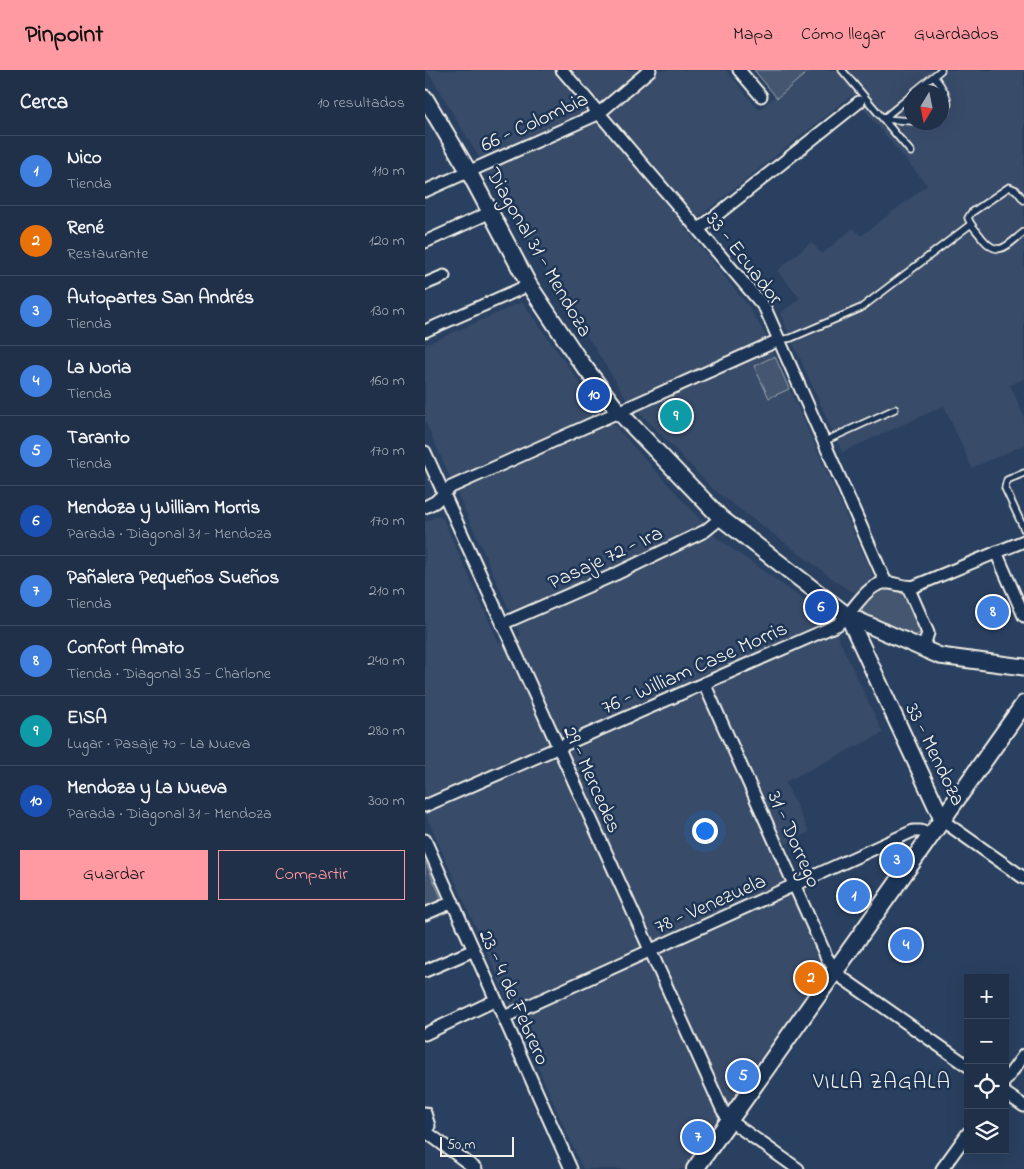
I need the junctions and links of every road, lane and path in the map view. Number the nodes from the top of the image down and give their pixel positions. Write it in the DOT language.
graph roads {
  1 [pos="562,70"];
  2 [pos="650,70"];
  3 [pos="739,70"];
  4 [pos="842,70"];
  5 [pos="941,70"];
  6 [pos="934,76"];
  7 [pos="924,85"];
  8 [pos="939,85"];
  9 [pos="761,96"];
  10 [pos="425,98"];
  11 [pos="862,100"];
  12 [pos="904,102"];
  13 [pos="598,114"];
  14 [pos="883,119"];
  15 [pos="904,120"];
  16 [pos="911,152"];
  17 [pos="469,172"];
  18 [pos="425,191"];
  19 [pos="1024,200"];
  20 [pos="491,212"];
  21 [pos="971,224"];
  22 [pos="699,229"];
  23 [pos="1024,232"];
  24 [pos="425,242"];
  25 [pos="445,276"];
  26 [pos="425,284"];
  27 [pos="529,285"];
  28 [pos="425,331"];
  29 [pos="779,340"];
  30 [pos="895,409"];
  31 [pos="618,411"];
  32 [pos="825,442"];
  33 [pos="425,452"];
  34 [pos="1024,473"];
  35 [pos="444,494"];
  36 [pos="425,507"];
  37 [pos="721,518"];
  38 [pos="1024,529"];
  39 [pos="1024,541"];
  40 [pos="996,552"];
  41 [pos="886,582"];
  42 [pos="908,588"];
  43 [pos="848,616"];
  44 [pos="1024,616"];
  45 [pos="503,624"];
  46 [pos="923,649"];
  47 [pos="1024,667"];
  48 [pos="704,683"];
  49 [pos="1024,704"];
  50 [pos="558,748"];
  51 [pos="425,806"];
  52 [pos="943,821"];
  53 [pos="932,836"];
  54 [pos="425,840"];
  55 [pos="1024,878"];
  56 [pos="795,885"];
  57 [pos="453,902"];
  58 [pos="425,914"];
  59 [pos="474,950"];
  60 [pos="649,950"];
  61 [pos="836,970"];
  62 [pos="425,971"];
  63 [pos="496,1000"];
  64 [pos="504,1017"];
  65 [pos="425,1034"];
  66 [pos="1024,1055"];
  67 [pos="965,1064"];
  68 [pos="1009,1076"];
  69 [pos="1009,1096"];
  70 [pos="1024,1106"];
  71 [pos="425,1113"];
  72 [pos="729,1120"];
  73 [pos="964,1139"];
  74 [pos="476,1169"];
  75 [pos="571,1169"];
  76 [pos="695,1169"];
  77 [pos="798,1169"];
  78 [pos="942,1169"];
  1 -- 13 [label="street, 33 - Ecuador"];
  2 -- 13 [label="street, 66 - Colombia"];
  3 -- 9 [label="street"];
  4 -- 11 [label="lane"];
  5 -- 6 [label="lane"];
  6 -- 7 [label="lane"];
  6 -- 8 [label="lane"];
  10 -- 17 [label="street, Diagonal 31 - Mendoza"];
  11 -- 14 [label="lane"];
  11 -- 22 [label="street"];
  12 -- 14 [label="lane"];
  13 -- 17 [label="street, 66 - Colombia"];
  13 -- 22 [label="street, 33 - Ecuador"];
  14 -- 15 [label="lane"];
  14 -- 16 [label="lane"];
  17 -- 18 [label="street, 66 - Colombia"];
  17 -- 20 [label="street, Diagonal 31 - Mendoza"];
  19 -- 21 [label="lane"];
  20 -- 24 [label="street"];
  20 -- 27 [label="street, Diagonal 31 - Mendoza"];
  21 -- 23 [label="lane"];
  21 -- 29 [label="lane"];
  22 -- 29 [label="street, 33 - Ecuador"];
  25 -- 26 [label="street"];
  27 -- 28 [label="street"];
  27 -- 31 [label="street, Diagonal 31 - Mendoza"];
  29 -- 31 [label="street"];
  29 -- 32 [label="street, 33 - Ecuador"];
  30 -- 32 [label="lane"];
  31 -- 35 [label="street"];
  31 -- 37 [label="street, Diagonal 31 - Mendoza"];
  32 -- 41 [label="street, 33 - Ecuador"];
  33 -- 35 [label="street, 29 - Mercedes"];
  34 -- 38 [label="lane"];
  35 -- 36 [label="street"];
  35 -- 45 [label="street, 29 - Mercedes"];
  37 -- 43 [label="street, Diagonal 31 - Mendoza"];
  37 -- 45 [label="street, Pasaje 72 - Ira"];
  39 -- 40 [label="street"];
  40 -- 42 [label="street"];
  40 -- 44 [label="street"];
  41 -- 42 [label="street"];
  41 -- 43 [label="street, 76 - William Case Morris"];
  42 -- 46 [label="street"];
  43 -- 46 [label="street, Diagonal 31 - Mendoza"];
  43 -- 48 [label="street, 76 - William Case Morris"];
  43 -- 52 [label="street, 33 - Mendoza"];
  45 -- 50 [label="street, 29 - Mercedes"];
  46 -- 47 [label="street, Diagonal 31 - Mendoza"];
  48 -- 50 [label="street, 76 - William Case Morris"];
  48 -- 56 [label="street, 31 - Dorrego"];
  49 -- 52 [label="main road"];
  50 -- 51 [label="street, 76 - William Case Morris"];
  50 -- 60 [label="street, 29 - Mercedes"];
  52 -- 53 [label="main road"];
  52 -- 55 [label="street, 33 - Mendoza"];
  53 -- 56 [label="street, 78 - Venezuela"];
  53 -- 61 [label="main road"];
  54 -- 57 [label="street, 23 - 4 de Febrero"];
  56 -- 60 [label="street, 78 - Venezuela"];
  56 -- 61 [label="street, 31 - Dorrego"];
  57 -- 58 [label="street"];
  57 -- 59 [label="street, 23 - 4 de Febrero"];
  59 -- 62 [label="street"];
  59 -- 63 [label="street, 23 - 4 de Febrero"];
  60 -- 64 [label="street, 78 - Venezuela"];
  60 -- 72 [label="street, 29 - Mercedes"];
  61 -- 67 [label="street, 31 - Dorrego"];
  61 -- 72 [label="main road"];
  63 -- 64 [label="street, 23 - 4 de Febrero"];
  63 -- 65 [label="street"];
  64 -- 75 [label="street, 23 - 4 de Febrero"];
  66 -- 68 [label="street"];
  69 -- 70 [label="street"];
  71 -- 74 [label="street"];
  72 -- 76 [label="main road"];
  72 -- 77 [label="street"];
  73 -- 78 [label="street"];
}
